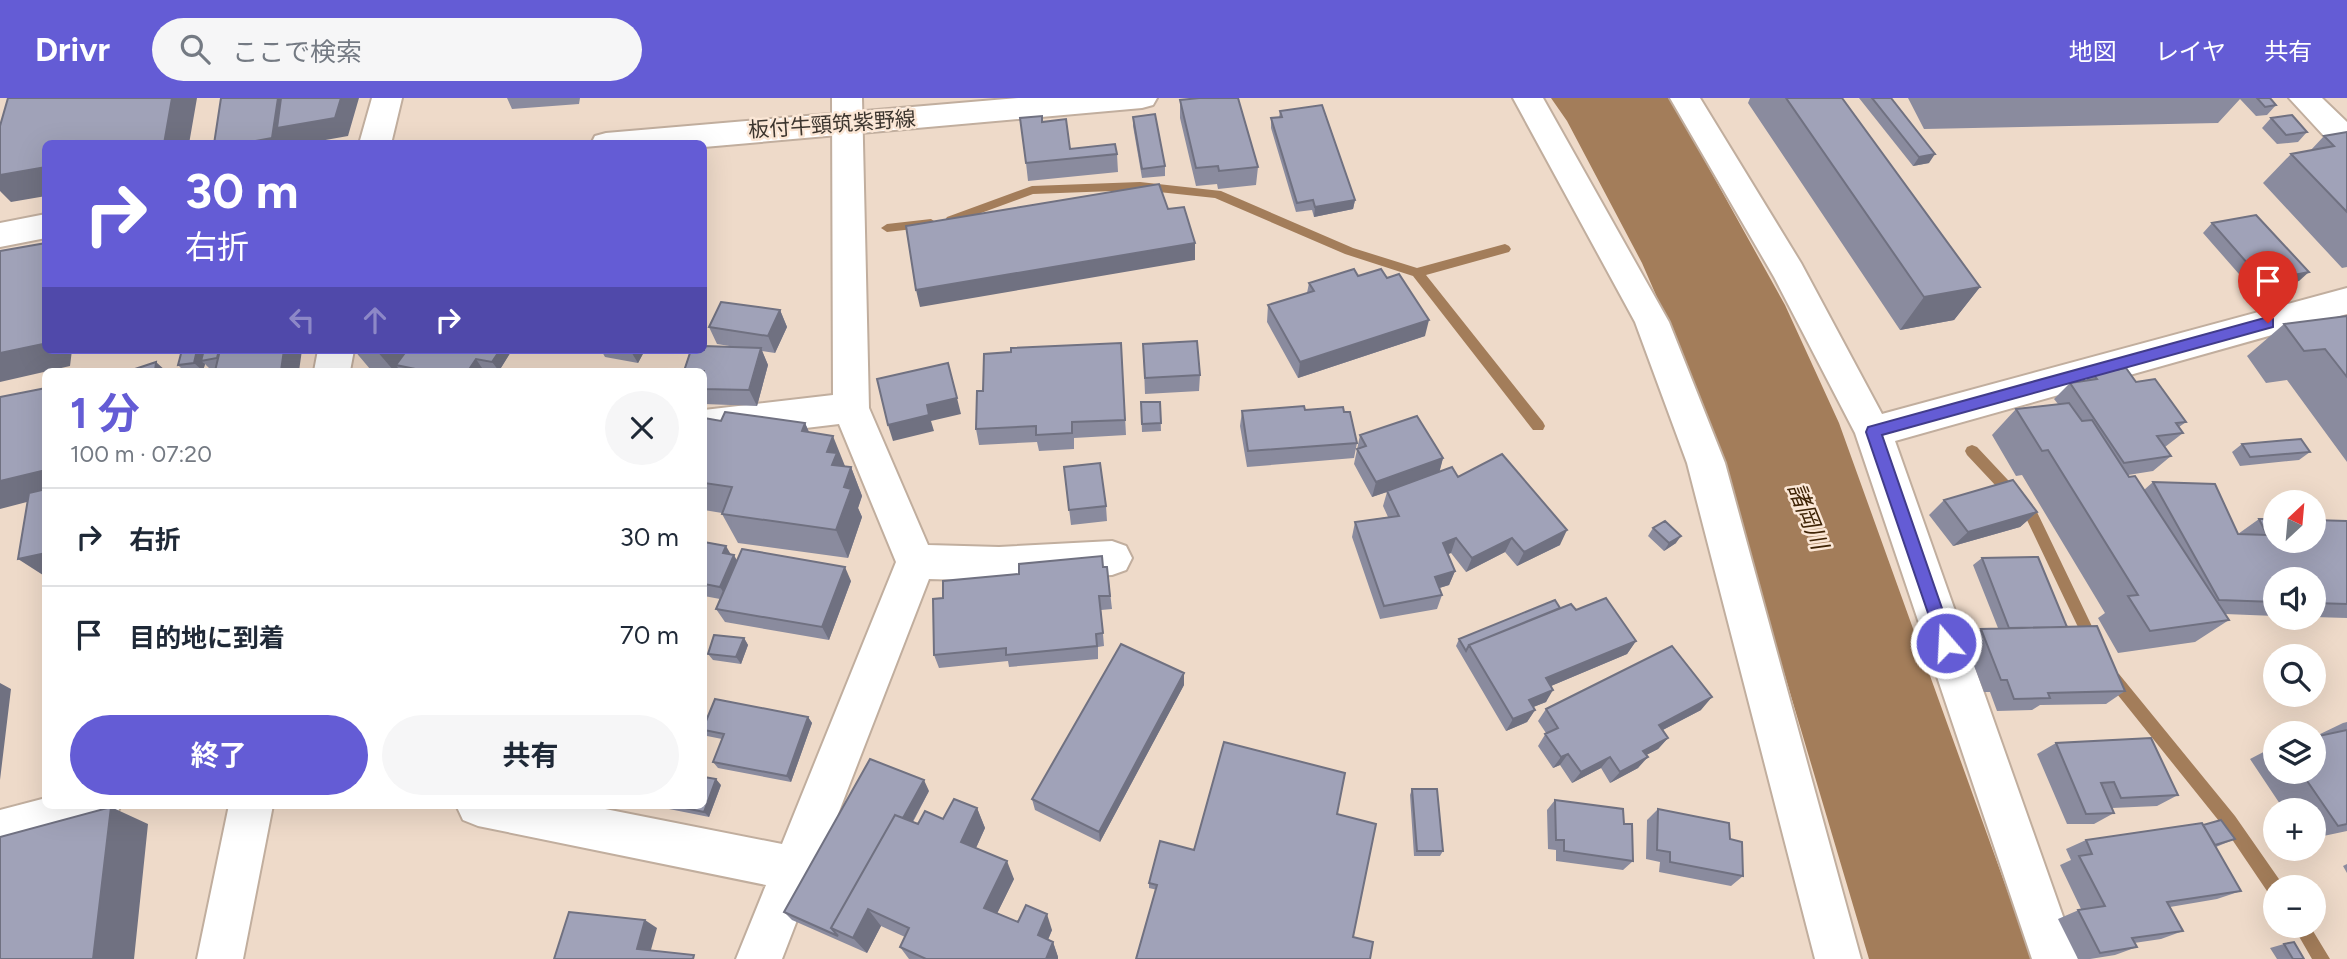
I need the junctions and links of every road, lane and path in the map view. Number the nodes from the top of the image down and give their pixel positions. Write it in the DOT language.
graph roads {
  1 [pos="387,98"];
  2 [pos="1142,98"];
  3 [pos="1528,98"];
  4 [pos="1685,98"];
  5 [pos="2304,98"];
  6 [pos="847,112"];
  7 [pos="376,140"];
  8 [pos="643,140"];
  9 [pos="2347,141"];
  10 [pos="42,227"];
  11 [pos="0,236"];
  12 [pos="2347,301"];
  13 [pos="851,408"];
  14 [pos="707,425"];
  15 [pos="1873,432"];
  16 [pos="1112,558"];
  17 [pos="916,562"];
  18 [pos="84,809"];
  19 [pos="250,809"];
  20 [pos="498,809"];
  21 [pos="0,832"];
  22 [pos="797,869"];
  23 [pos="220,959"];
  24 [pos="759,959"];
  25 [pos="1838,959"];
  26 [pos="2055,959"];
  1 -- 7 [label="street"];
  2 -- 6 [label="street, 板付牛頸筑紫野線"];
  3 -- 25 [label="street"];
  4 -- 15 [label="street"];
  5 -- 9 [label="street"];
  6 -- 8 [label="street, 板付牛頸筑紫野線"];
  6 -- 13 [label="street"];
  10 -- 11 [label="street"];
  12 -- 15 [label="street"];
  13 -- 14 [label="street"];
  13 -- 17 [label="street"];
  15 -- 26 [label="street"];
  16 -- 17 [label="street"];
  17 -- 22 [label="street"];
  18 -- 21 [label="street"];
  19 -- 23 [label="street"];
  20 -- 22 [label="street"];
  22 -- 24 [label="street"];
}
